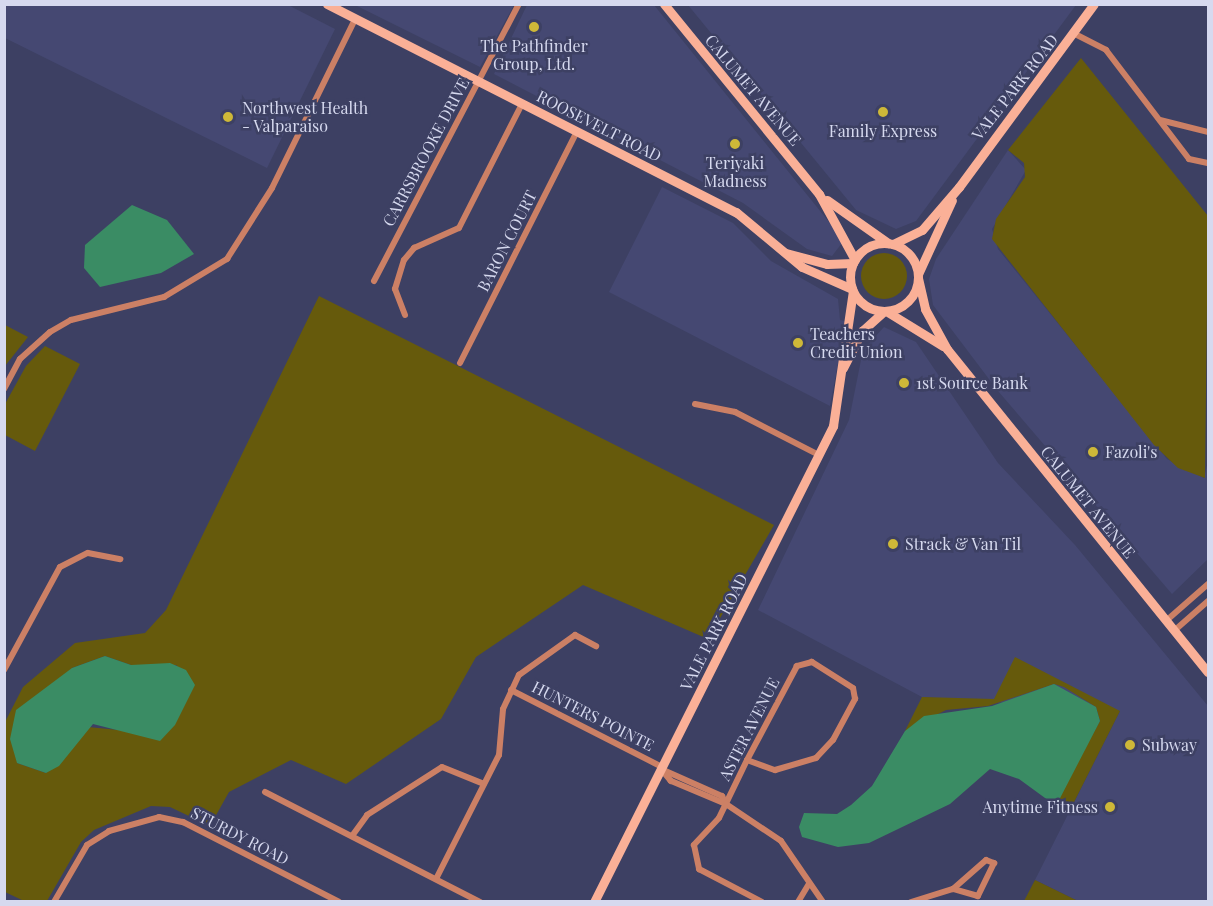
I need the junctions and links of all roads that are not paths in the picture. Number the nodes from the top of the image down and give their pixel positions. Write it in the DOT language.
graph roads {
  1 [pos="327,4"];
  2 [pos="519,4"];
  3 [pos="664,4"];
  4 [pos="1094,4"];
  5 [pos="355,19"];
  6 [pos="1075,34"];
  7 [pos="478,81"];
  8 [pos="522,104"];
  9 [pos="1159,120"];
  10 [pos="577,131"];
  11 [pos="1209,132"];
  12 [pos="1209,163"];
  13 [pos="959,187"];
  14 [pos="819,194"];
  15 [pos="890,244"];
  16 [pos="786,253"];
  17 [pos="854,262"];
  18 [pos="918,276"];
  19 [pos="374,281"];
  20 [pos="853,290"];
  21 [pos="885,311"];
  22 [pos="405,315"];
  23 [pos="947,349"];
  24 [pos="460,363"];
  25 [pos="842,370"];
  26 [pos="4,388"];
  27 [pos="695,404"];
  28 [pos="819,455"];
  29 [pos="120,559"];
  30 [pos="1209,584"];
  31 [pos="1209,601"];
  32 [pos="1167,620"];
  33 [pos="1175,630"];
  34 [pos="596,646"];
  35 [pos="4,670"];
  36 [pos="1209,672"];
  37 [pos="511,690"];
  38 [pos="747,760"];
  39 [pos="662,768"];
  40 [pos="484,784"];
  41 [pos="265,792"];
  42 [pos="726,804"];
  43 [pos="352,836"];
  44 [pos="436,879"];
  45 [pos="809,884"];
  46 [pos="953,889"];
  47 [pos="54,902"];
  48 [pos="339,902"];
  49 [pos="480,902"];
  50 [pos="594,902"];
  51 [pos="762,902"];
  52 [pos="798,902"];
  53 [pos="823,902"];
  54 [pos="911,902"];
  1 -- 5 [label="main road, ROOSEVELT ROAD"];
  2 -- 7 [label="street, CARRSBROOKE DRIVE"];
  3 -- 14 [label="main road, CALUMET AVENUE"];
  4 -- 6 [label="main road, VALE PARK ROAD"];
  5 -- 7 [label="main road, ROOSEVELT ROAD"];
  5 -- 26 [label="street"];
  6 -- 9 [label="street"];
  6 -- 13 [label="main road, VALE PARK ROAD"];
  7 -- 8 [label="main road, ROOSEVELT ROAD"];
  7 -- 19 [label="street, CARRSBROOKE DRIVE"];
  8 -- 10 [label="main road, ROOSEVELT ROAD"];
  8 -- 22 [label="street"];
  9 -- 11 [label="street"];
  9 -- 12 [label="street"];
  10 -- 16 [label="main road, ROOSEVELT ROAD"];
  10 -- 24 [label="street, BARON COURT"];
  13 -- 15 [label="main road, VALE PARK ROAD"];
  13 -- 18 [label="main road, VALE PARK ROAD"];
  14 -- 15 [label="main road, CALUMET AVENUE"];
  14 -- 17 [label="main road, CALUMET AVENUE"];
  15 -- 17 [label="main road"];
  15 -- 18 [label="main road"];
  16 -- 17 [label="main road, ROOSEVELT ROAD"];
  16 -- 20 [label="main road, ROOSEVELT ROAD"];
  17 -- 20 [label="main road"];
  18 -- 21 [label="main road"];
  18 -- 23 [label="main road, CALUMET AVENUE"];
  20 -- 21 [label="main road"];
  20 -- 25 [label="main road, VALE PARK ROAD"];
  21 -- 23 [label="main road, CALUMET AVENUE"];
  21 -- 25 [label="main road, VALE PARK ROAD"];
  23 -- 32 [label="main road, CALUMET AVENUE"];
  25 -- 28 [label="main road, VALE PARK ROAD"];
  27 -- 28 [label="street"];
  28 -- 39 [label="main road, VALE PARK ROAD"];
  29 -- 35 [label="street"];
  30 -- 32 [label="street"];
  31 -- 33 [label="street"];
  32 -- 33 [label="main road, CALUMET AVENUE"];
  33 -- 36 [label="main road, CALUMET AVENUE"];
  34 -- 37 [label="street, HUNTERS POINTE"];
  37 -- 39 [label="street, HUNTERS POINTE"];
  37 -- 40 [label="street, HUNTERS POINTE"];
  38 -- 38 [label="street, ASTER AVENUE"];
  38 -- 42 [label="street, ASTER AVENUE"];
  39 -- 42 [label="street, HUNTERS POINTE"];
  39 -- 50 [label="main road, VALE PARK ROAD"];
  40 -- 43 [label="street"];
  40 -- 44 [label="street, HUNTERS POINTE"];
  41 -- 43 [label="street"];
  42 -- 45 [label="street, HUNTERS POINTE"];
  42 -- 51 [label="street, ASTER AVENUE"];
  43 -- 44 [label="street"];
  44 -- 49 [label="street"];
  45 -- 52 [label="street"];
  45 -- 53 [label="street, HUNTERS POINTE"];
  46 -- 46 [label="street"];
  46 -- 54 [label="street"];
  47 -- 48 [label="street, STURDY ROAD"];
}
